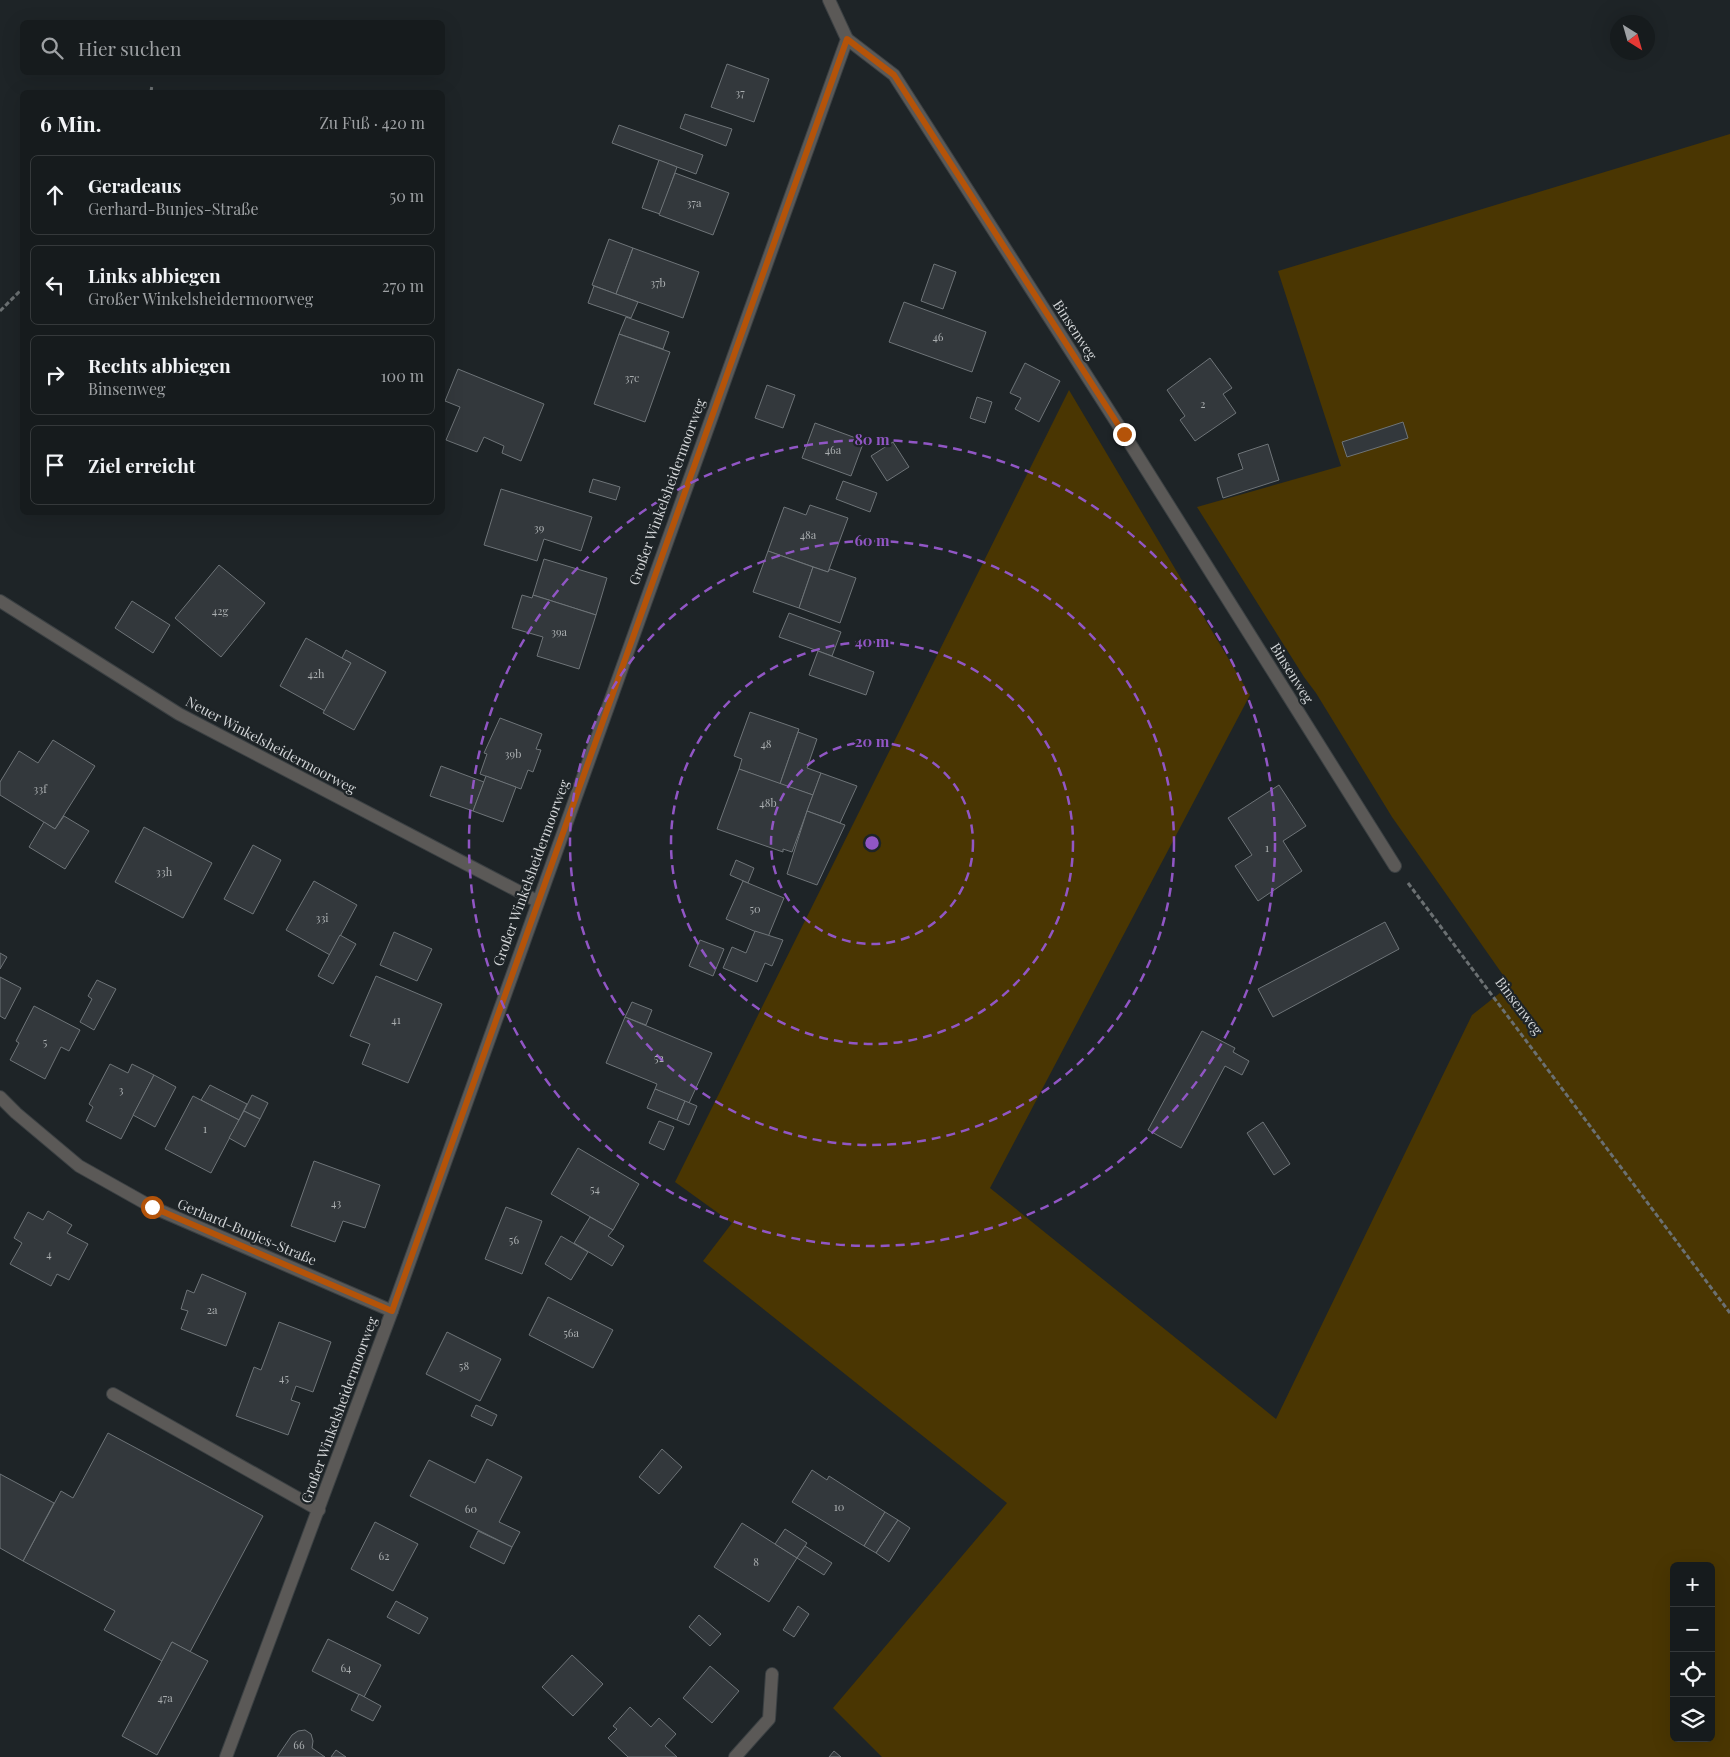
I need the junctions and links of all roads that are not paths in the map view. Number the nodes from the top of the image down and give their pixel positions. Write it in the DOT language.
graph roads {
  1 [pos="829,0"];
  2 [pos="847,39"];
  3 [pos="0,601"];
  4 [pos="1395,866"];
  5 [pos="537,901"];
  6 [pos="0,1097"];
  7 [pos="392,1311"];
  8 [pos="113,1394"];
  9 [pos="319,1510"];
  10 [pos="772,1674"];
  11 [pos="226,1757"];
  12 [pos="735,1757"];
  1 -- 2 [label="street"];
  2 -- 4 [label="street, Binsenweg"];
  2 -- 5 [label="street, Großer Winkelsheidermoorweg"];
  3 -- 5 [label="street, Neuer Winkelsheidermoorweg"];
  5 -- 7 [label="street, Großer Winkelsheidermoorweg"];
  6 -- 7 [label="street, Gerhard-Bunjes-Straße"];
  7 -- 9 [label="street, Großer Winkelsheidermoorweg"];
  8 -- 9 [label="street"];
  9 -- 11 [label="street, Großer Winkelsheidermoorweg"];
  10 -- 12 [label="street"];
}
